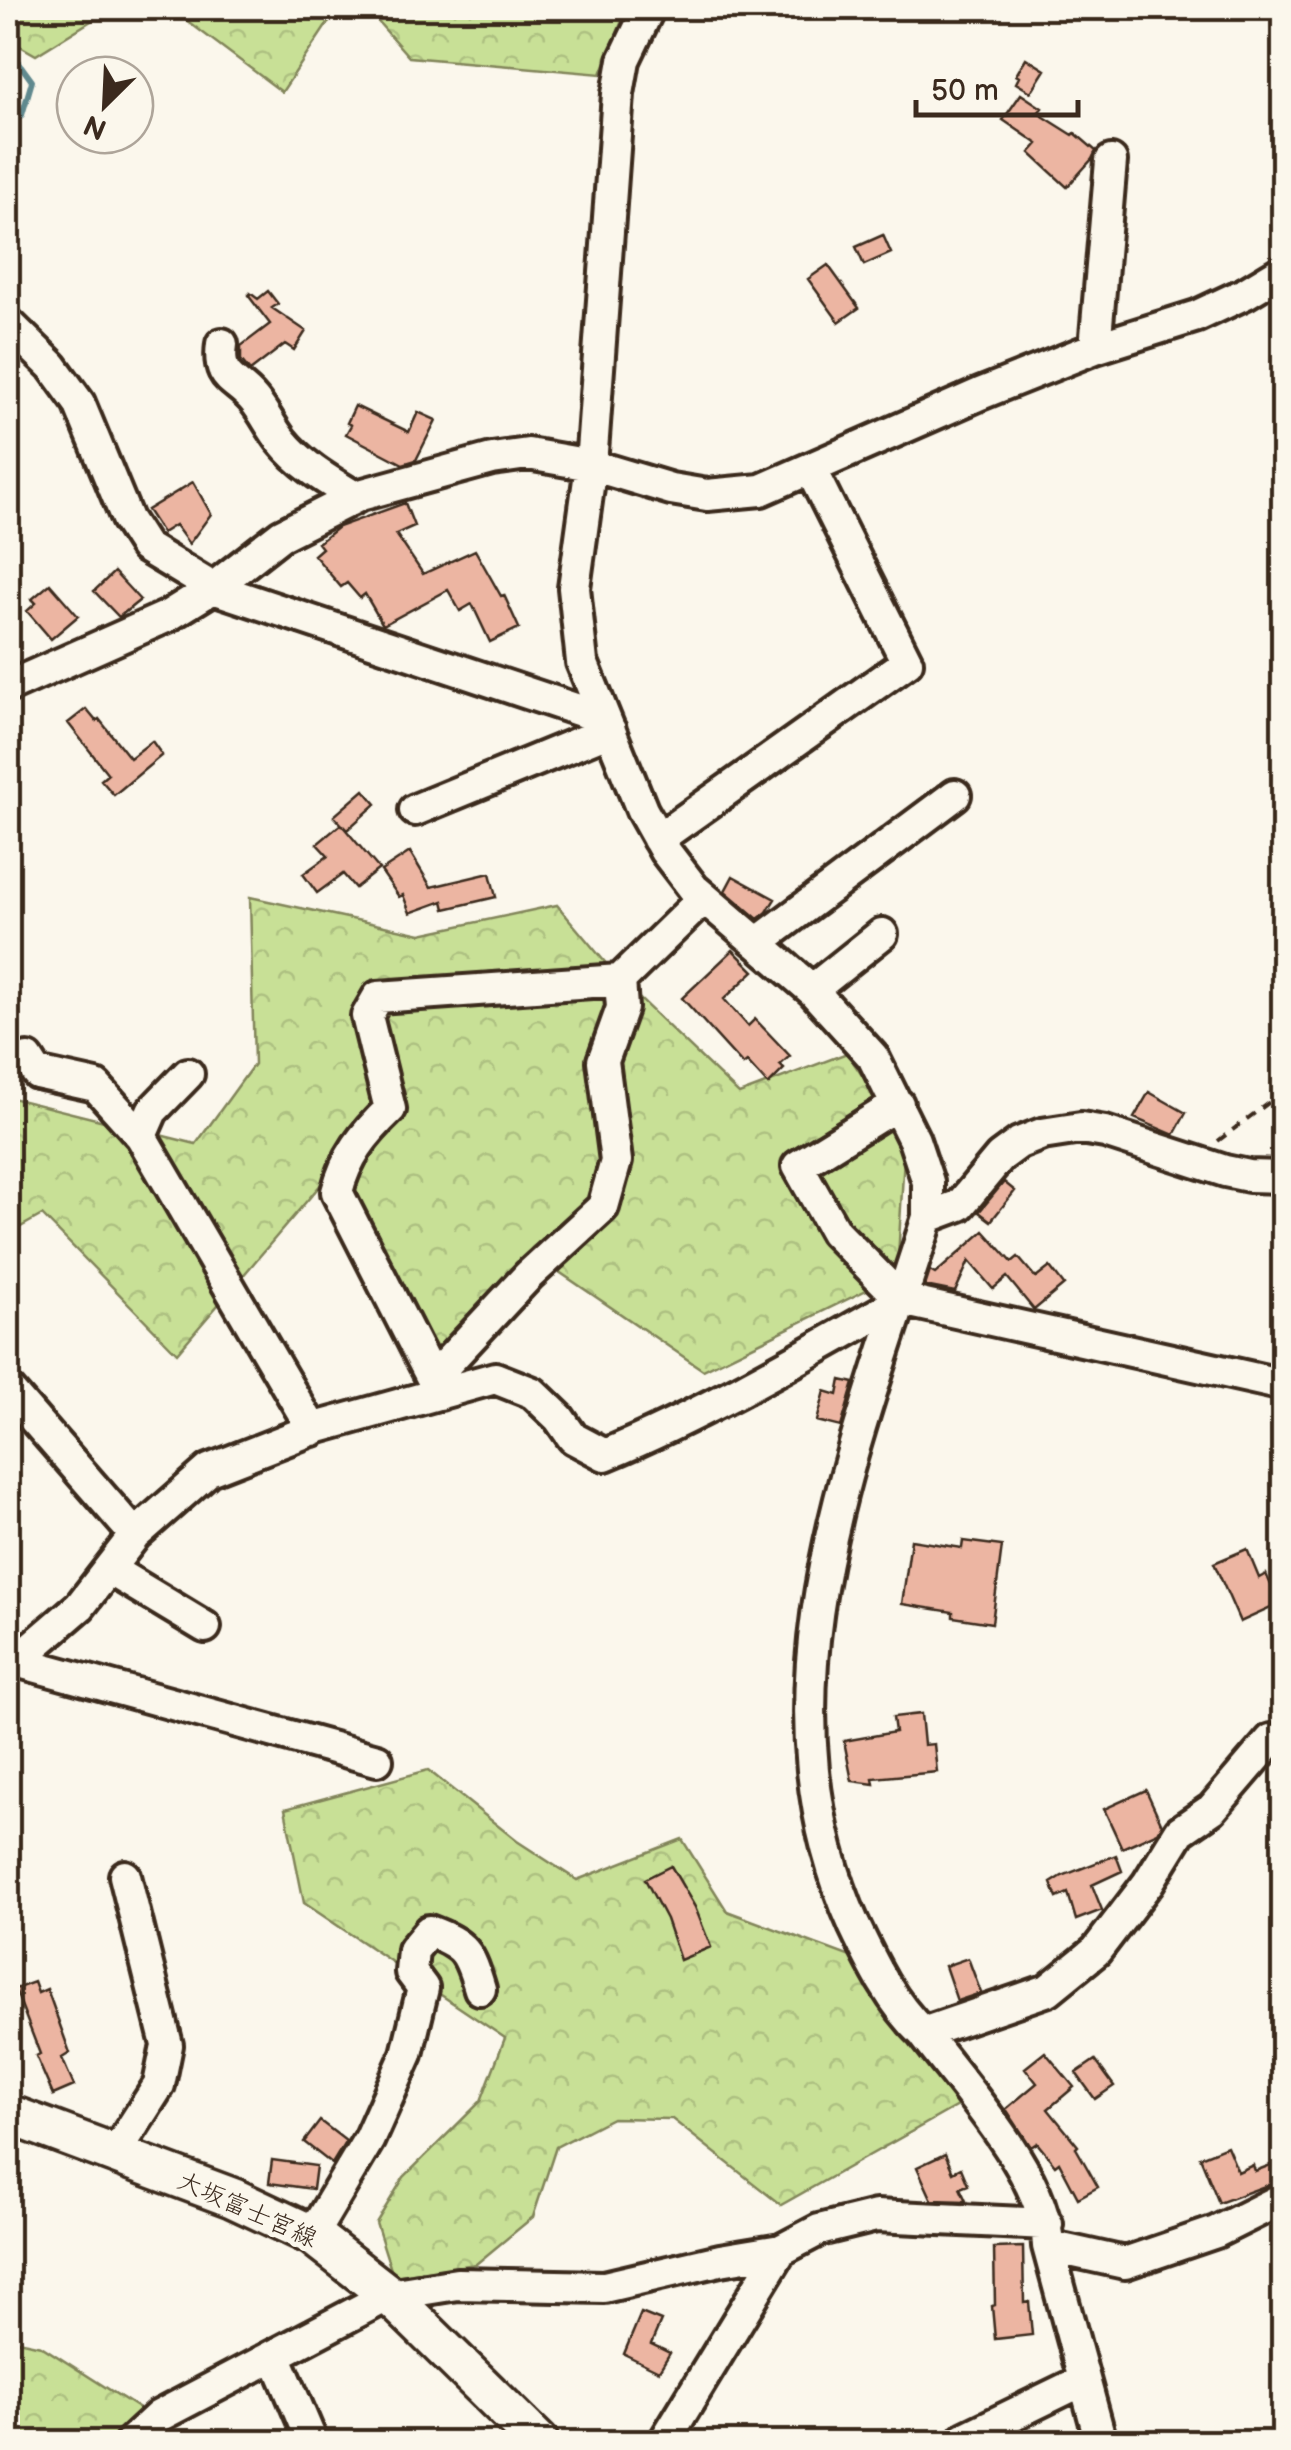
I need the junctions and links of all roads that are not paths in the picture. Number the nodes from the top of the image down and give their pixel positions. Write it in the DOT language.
graph roads {
  1 [pos="648,8"];
  2 [pos="1111,161"];
  3 [pos="1284,270"];
  4 [pos="8,322"];
  5 [pos="222,344"];
  6 [pos="1095,348"];
  7 [pos="591,466"];
  8 [pos="811,470"];
  9 [pos="355,497"];
  10 [pos="214,588"];
  11 [pos="8,688"];
  12 [pos="608,725"];
  13 [pos="955,795"];
  14 [pos="415,810"];
  15 [pos="658,838"];
  16 [pos="704,898"];
  17 [pos="882,934"];
  18 [pos="758,943"];
  19 [pos="620,980"];
  20 [pos="812,990"];
  21 [pos="28,1059"];
  22 [pos="188,1074"];
  23 [pos="898,1104"];
  24 [pos="141,1136"];
  25 [pos="1284,1177"];
  26 [pos="928,1218"];
  27 [pos="902,1300"];
  28 [pos="1284,1386"];
  29 [pos="436,1387"];
  30 [pos="8,1389"];
  31 [pos="313,1430"];
  32 [pos="134,1536"];
  33 [pos="109,1569"];
  34 [pos="205,1627"];
  35 [pos="12,1665"];
  36 [pos="1284,1740"];
  37 [pos="377,1760"];
  38 [pos="125,1876"];
  39 [pos="480,1989"];
  40 [pos="923,2033"];
  41 [pos="8,2114"];
  42 [pos="115,2154"];
  43 [pos="1284,2198"];
  44 [pos="312,2235"];
  45 [pos="1047,2235"];
  46 [pos="781,2250"];
  47 [pos="389,2296"];
  48 [pos="275,2355"];
  49 [pos="1084,2380"];
  50 [pos="965,2438"];
  51 [pos="131,2442"];
  52 [pos="312,2442"];
  53 [pos="539,2442"];
  54 [pos="664,2442"];
  55 [pos="1101,2442"];
  1 -- 7 [label="street"];
  2 -- 6 [label="street"];
  3 -- 6 [label="street"];
  4 -- 10 [label="street"];
  5 -- 9 [label="street"];
  6 -- 8 [label="street"];
  7 -- 8 [label="street"];
  7 -- 9 [label="street"];
  7 -- 12 [label="street"];
  8 -- 15 [label="street"];
  9 -- 10 [label="street"];
  10 -- 11 [label="street"];
  10 -- 12 [label="street"];
  12 -- 14 [label="street"];
  12 -- 15 [label="street"];
  13 -- 18 [label="street"];
  15 -- 16 [label="street"];
  16 -- 18 [label="street"];
  16 -- 19 [label="street"];
  17 -- 20 [label="street"];
  18 -- 20 [label="street"];
  19 -- 29 [label="street"];
  19 -- 29 [label="street"];
  20 -- 23 [label="street"];
  21 -- 24 [label="street"];
  22 -- 24 [label="street"];
  23 -- 26 [label="street"];
  23 -- 27 [label="street"];
  24 -- 31 [label="street"];
  25 -- 26 [label="street"];
  26 -- 27 [label="street"];
  27 -- 28 [label="street"];
  27 -- 29 [label="street"];
  27 -- 40 [label="street"];
  29 -- 31 [label="street"];
  30 -- 32 [label="street"];
  31 -- 32 [label="street"];
  32 -- 33 [label="street"];
  33 -- 34 [label="street"];
  33 -- 35 [label="street"];
  35 -- 37 [label="street"];
  36 -- 40 [label="street"];
  38 -- 42 [label="street"];
  39 -- 44 [label="street"];
  40 -- 45 [label="street"];
  41 -- 42 [label="main road, 大坂富士宮線"];
  42 -- 44 [label="main road, 大坂富士宮線"];
  43 -- 45 [label="street"];
  44 -- 47 [label="main road, 大坂富士宮線"];
  45 -- 46 [label="street"];
  45 -- 49 [label="street"];
  46 -- 47 [label="street"];
  46 -- 54 [label="street"];
  47 -- 48 [label="street"];
  47 -- 53 [label="main road, 大坂富士宮線"];
  48 -- 51 [label="street"];
  48 -- 52 [label="street"];
  49 -- 50 [label="street"];
  49 -- 55 [label="street"];
}
